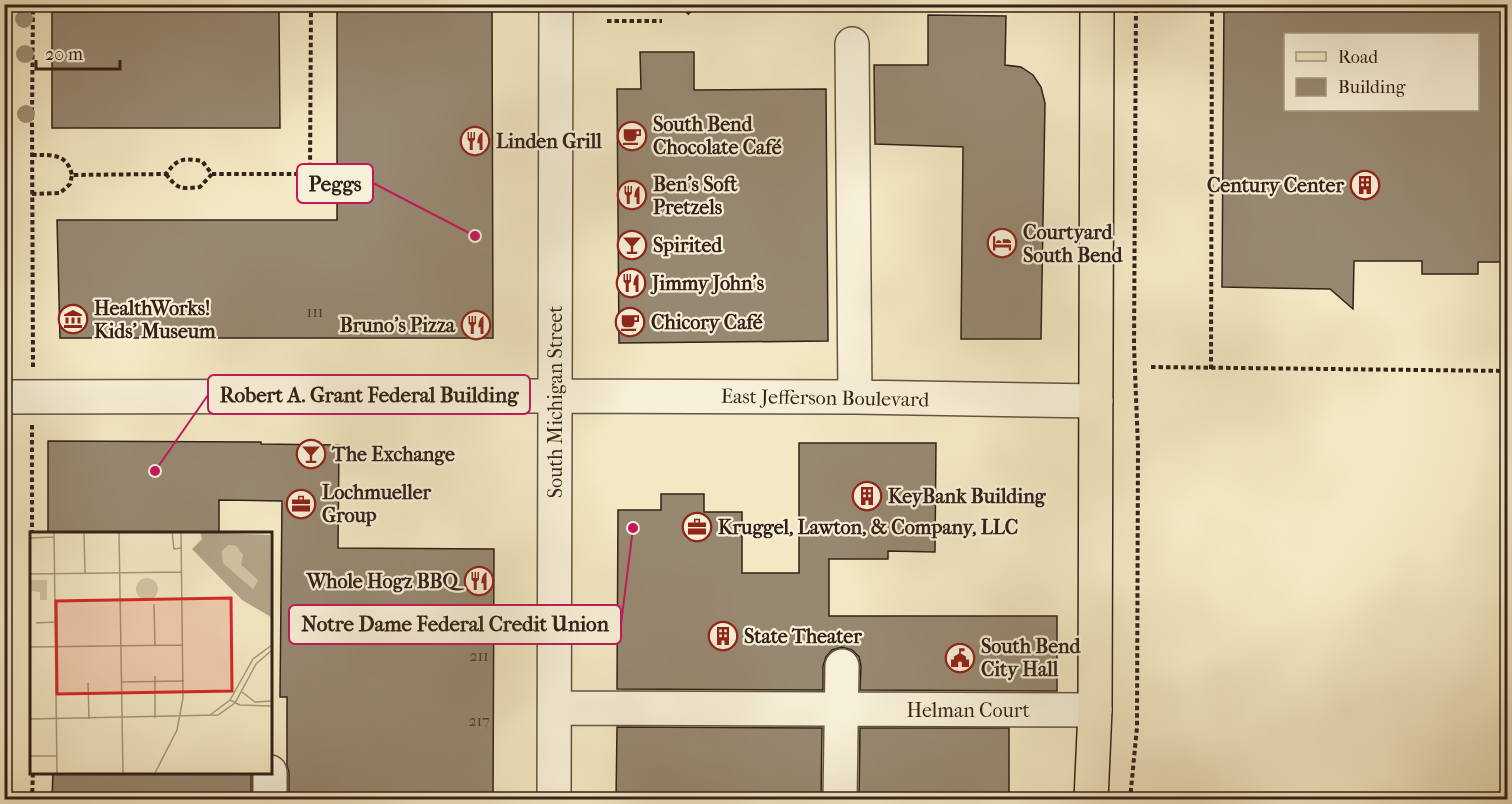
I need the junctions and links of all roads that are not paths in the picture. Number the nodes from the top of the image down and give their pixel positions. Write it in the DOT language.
graph roads {
  1 [pos="556,4"];
  2 [pos="1097,4"];
  3 [pos="852,44"];
  4 [pos="555,396"];
  5 [pos="4,397"];
  6 [pos="855,397"];
  7 [pos="1096,401"];
  8 [pos="842,666"];
  9 [pos="555,708"];
  10 [pos="842,709"];
  11 [pos="1095,710"];
  12 [pos="270,774"];
  13 [pos="270,800"];
  14 [pos="554,800"];
  15 [pos="840,800"];
  16 [pos="1091,800"];
  1 -- 4 [label="street, South Michigan Street"];
  2 -- 7 [label="main road"];
  3 -- 6 [label="street"];
  4 -- 5 [label="street, East Jefferson Boulevard"];
  4 -- 6 [label="street, East Jefferson Boulevard"];
  4 -- 9 [label="street, South Michigan Street"];
  6 -- 7 [label="street, East Jefferson Boulevard"];
  7 -- 11 [label="main road"];
  8 -- 10 [label="street"];
  9 -- 10 [label="street, Helman Court"];
  9 -- 14 [label="street, South Michigan Street"];
  10 -- 11 [label="street, Helman Court"];
  10 -- 15 [label="street"];
  11 -- 16 [label="main road"];
  12 -- 13 [label="street"];
}
